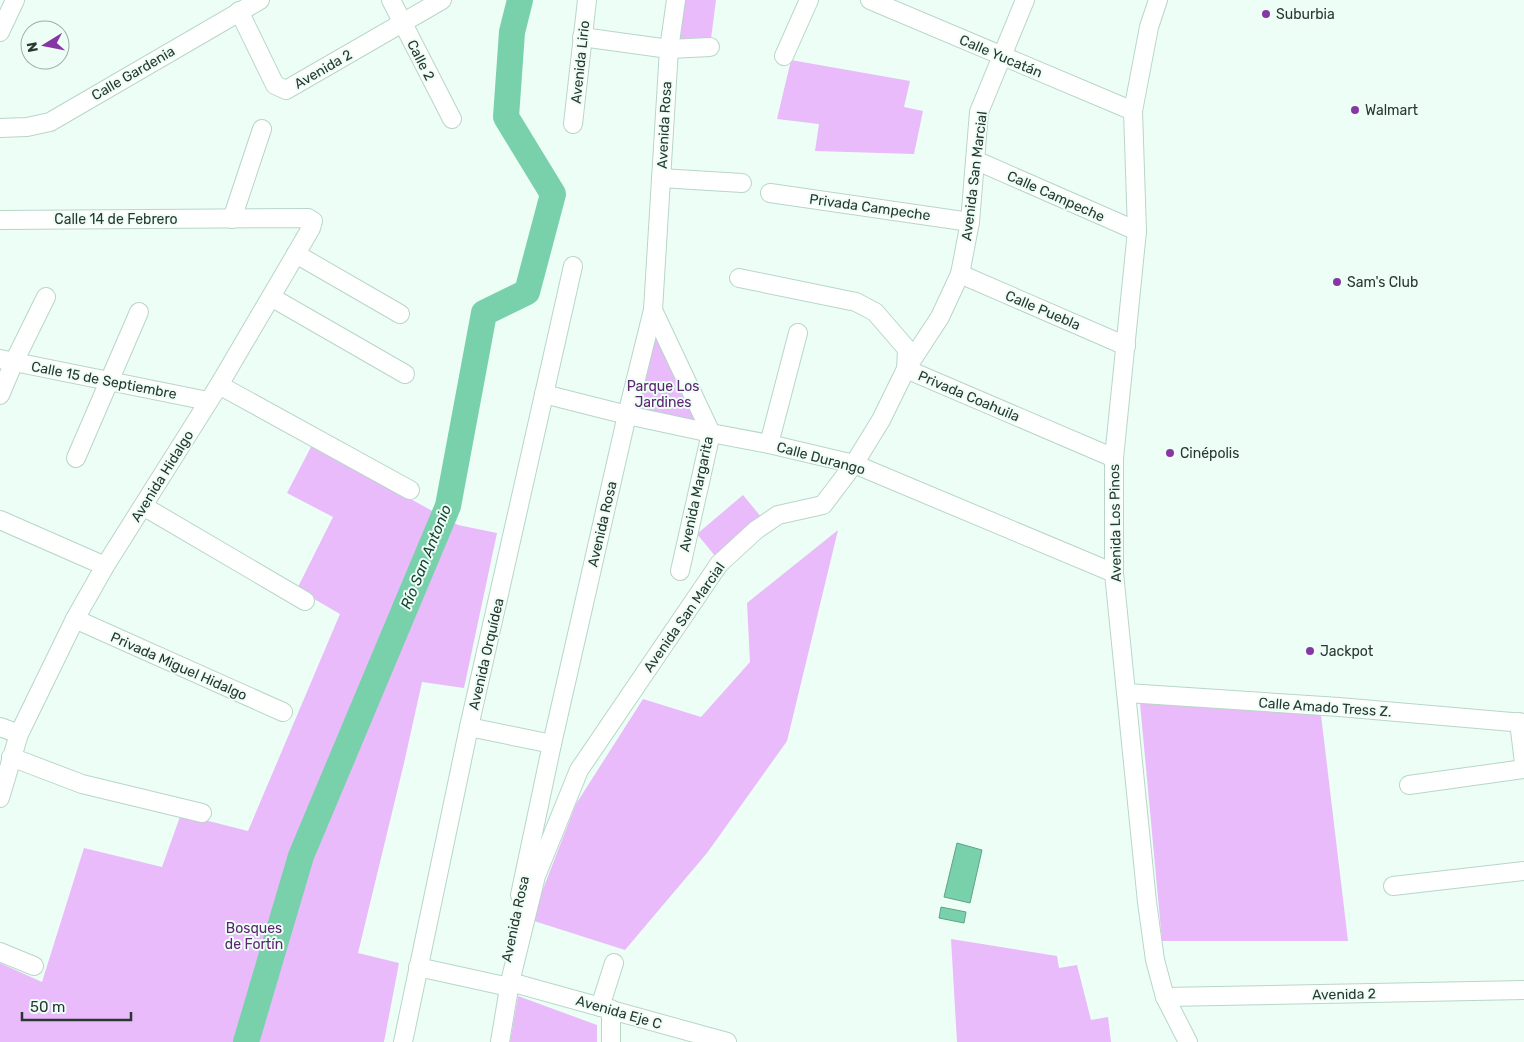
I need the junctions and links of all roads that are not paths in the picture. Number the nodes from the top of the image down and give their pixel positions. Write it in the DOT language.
graph roads {
  1 [pos="15,0"];
  2 [pos="260,0"];
  3 [pos="391,0"];
  4 [pos="442,0"];
  5 [pos="587,0"];
  6 [pos="676,0"];
  7 [pos="809,0"];
  8 [pos="870,0"];
  9 [pos="1025,0"];
  10 [pos="1158,0"];
  11 [pos="239,11"];
  12 [pos="402,23"];
  13 [pos="0,32"];
  14 [pos="582,37"];
  15 [pos="710,47"];
  16 [pos="668,49"];
  17 [pos="784,56"];
  18 [pos="1002,56"];
  19 [pos="1132,111"];
  20 [pos="452,120"];
  21 [pos="573,124"];
  22 [pos="0,128"];
  23 [pos="262,128"];
  24 [pos="975,160"];
  25 [pos="661,178"];
  26 [pos="742,183"];
  27 [pos="770,193"];
  28 [pos="232,219"];
  29 [pos="0,220"];
  30 [pos="313,221"];
  31 [pos="970,222"];
  32 [pos="1137,231"];
  33 [pos="296,254"];
  34 [pos="572,266"];
  35 [pos="960,274"];
  36 [pos="740,278"];
  37 [pos="46,297"];
  38 [pos="271,297"];
  39 [pos="653,310"];
  40 [pos="139,312"];
  41 [pos="400,314"];
  42 [pos="798,333"];
  43 [pos="1126,346"];
  44 [pos="7,361"];
  45 [pos="906,369"];
  46 [pos="405,374"];
  47 [pos="109,381"];
  48 [pos="219,385"];
  49 [pos="544,394"];
  50 [pos="0,395"];
  51 [pos="208,401"];
  52 [pos="627,415"];
  53 [pos="711,433"];
  54 [pos="769,444"];
  55 [pos="76,458"];
  56 [pos="1114,458"];
  57 [pos="854,464"];
  58 [pos="410,490"];
  59 [pos="143,506"];
  60 [pos="0,520"];
  61 [pos="105,566"];
  62 [pos="680,571"];
  63 [pos="1114,573"];
  64 [pos="305,601"];
  65 [pos="75,619"];
  66 [pos="1127,693"];
  67 [pos="283,712"];
  68 [pos="1522,722"];
  69 [pos="0,727"];
  70 [pos="469,727"];
  71 [pos="18,734"];
  72 [pos="552,744"];
  73 [pos="11,757"];
  74 [pos="1524,763"];
  75 [pos="1524,769"];
  76 [pos="1409,785"];
  77 [pos="0,798"];
  78 [pos="202,813"];
  79 [pos="1524,871"];
  80 [pos="1393,886"];
  81 [pos="0,952"];
  82 [pos="614,963"];
  83 [pos="34,966"];
  84 [pos="418,967"];
  85 [pos="505,983"];
  86 [pos="1524,990"];
  87 [pos="1165,997"];
  88 [pos="606,1008"];
  89 [pos="704,1039"];
  90 [pos="403,1042"];
  91 [pos="489,1042"];
  92 [pos="500,1042"];
  93 [pos="611,1042"];
  94 [pos="727,1042"];
  95 [pos="1188,1042"];
  1 -- 13 [label="street"];
  2 -- 11 [label="street, Calle Gardenia"];
  3 -- 12 [label="street, Calle 2"];
  4 -- 12 [label="street, Avenida 2"];
  5 -- 14 [label="street, Avenida Lirio"];
  6 -- 16 [label="street, Avenida Rosa"];
  7 -- 17 [label="street"];
  8 -- 18 [label="street, Calle Yucatán"];
  9 -- 18 [label="street, Avenida San Marcial"];
  10 -- 19 [label="street, Avenida Los Pinos"];
  11 -- 12 [label="street, Avenida 2"];
  11 -- 22 [label="street, Calle Gardenia"];
  12 -- 20 [label="street, Calle 2"];
  14 -- 16 [label="street"];
  14 -- 21 [label="street, Avenida Lirio"];
  15 -- 16 [label="street"];
  16 -- 25 [label="street, Avenida Rosa"];
  18 -- 19 [label="street, Calle Yucatán"];
  18 -- 24 [label="street, Avenida San Marcial"];
  19 -- 32 [label="street, Avenida Los Pinos"];
  23 -- 28 [label="street"];
  24 -- 31 [label="street, Avenida San Marcial"];
  24 -- 32 [label="street, Calle Campeche"];
  25 -- 26 [label="street"];
  25 -- 39 [label="street, Avenida Rosa"];
  27 -- 31 [label="street, Privada Campeche"];
  28 -- 29 [label="street, Calle 14 de Febrero"];
  28 -- 30 [label="street, Calle 14 de Febrero"];
  30 -- 33 [label="street, Avenida Hidalgo"];
  31 -- 35 [label="street, Avenida San Marcial"];
  32 -- 43 [label="street, Avenida Los Pinos"];
  33 -- 38 [label="street, Avenida Hidalgo"];
  33 -- 41 [label="street"];
  34 -- 49 [label="street, Avenida Orquídea"];
  35 -- 43 [label="street, Calle Puebla"];
  35 -- 45 [label="street, Avenida San Marcial"];
  36 -- 45 [label="street, Privada Coahuila"];
  37 -- 44 [label="street"];
  38 -- 46 [label="street"];
  38 -- 48 [label="street, Avenida Hidalgo"];
  39 -- 52 [label="street, Avenida Rosa"];
  39 -- 53 [label="street, Avenida Margarita"];
  40 -- 47 [label="street"];
  42 -- 54 [label="street"];
  43 -- 56 [label="street, Avenida Los Pinos"];
  44 -- 47 [label="street, Calle 15 de Septiembre"];
  44 -- 50 [label="street"];
  45 -- 56 [label="street, Privada Coahuila"];
  45 -- 57 [label="street, Avenida San Marcial"];
  47 -- 51 [label="street, Calle 15 de Septiembre"];
  47 -- 55 [label="street"];
  48 -- 51 [label="street, Avenida Hidalgo"];
  48 -- 58 [label="street"];
  49 -- 52 [label="street, Calle Durango"];
  49 -- 70 [label="street, Avenida Orquídea"];
  51 -- 59 [label="street, Avenida Hidalgo"];
  52 -- 53 [label="street, Calle Durango"];
  52 -- 72 [label="street, Avenida Rosa"];
  53 -- 54 [label="street, Calle Durango"];
  53 -- 62 [label="street, Avenida Margarita"];
  54 -- 57 [label="street, Calle Durango"];
  56 -- 63 [label="street, Avenida Los Pinos"];
  57 -- 63 [label="street, Calle Durango"];
  57 -- 85 [label="street, Avenida San Marcial"];
  59 -- 61 [label="street, Avenida Hidalgo"];
  59 -- 64 [label="street"];
  60 -- 61 [label="street"];
  61 -- 65 [label="street, Avenida Hidalgo"];
  63 -- 66 [label="street, Avenida Los Pinos"];
  65 -- 67 [label="street, Privada Miguel Hidalgo"];
  65 -- 71 [label="street, Avenida Hidalgo"];
  66 -- 68 [label="street, Calle Amado Tress Z."];
  66 -- 87 [label="street, Avenida Los Pinos"];
  68 -- 74 [label="street"];
  69 -- 71 [label="street"];
  70 -- 72 [label="street"];
  70 -- 84 [label="street, Avenida Orquídea"];
  71 -- 73 [label="street, Avenida Hidalgo"];
  72 -- 85 [label="street, Avenida Rosa"];
  73 -- 77 [label="street, Avenida Hidalgo"];
  73 -- 78 [label="street"];
  75 -- 76 [label="street"];
  79 -- 80 [label="street"];
  81 -- 83 [label="street"];
  82 -- 88 [label="street"];
  84 -- 85 [label="street, Avenida Eje C"];
  84 -- 90 [label="street, Avenida Orquídea"];
  85 -- 88 [label="street, Avenida Eje C"];
  85 -- 91 [label="street, Avenida Rosa"];
  85 -- 92 [label="street, Avenida San Marcial"];
  86 -- 87 [label="street, Avenida 2"];
  87 -- 95 [label="street, Avenida Los Pinos"];
  88 -- 89 [label="street, Avenida Eje C"];
  88 -- 93 [label="street"];
  89 -- 94 [label="street, Avenida Eje C"];
}
